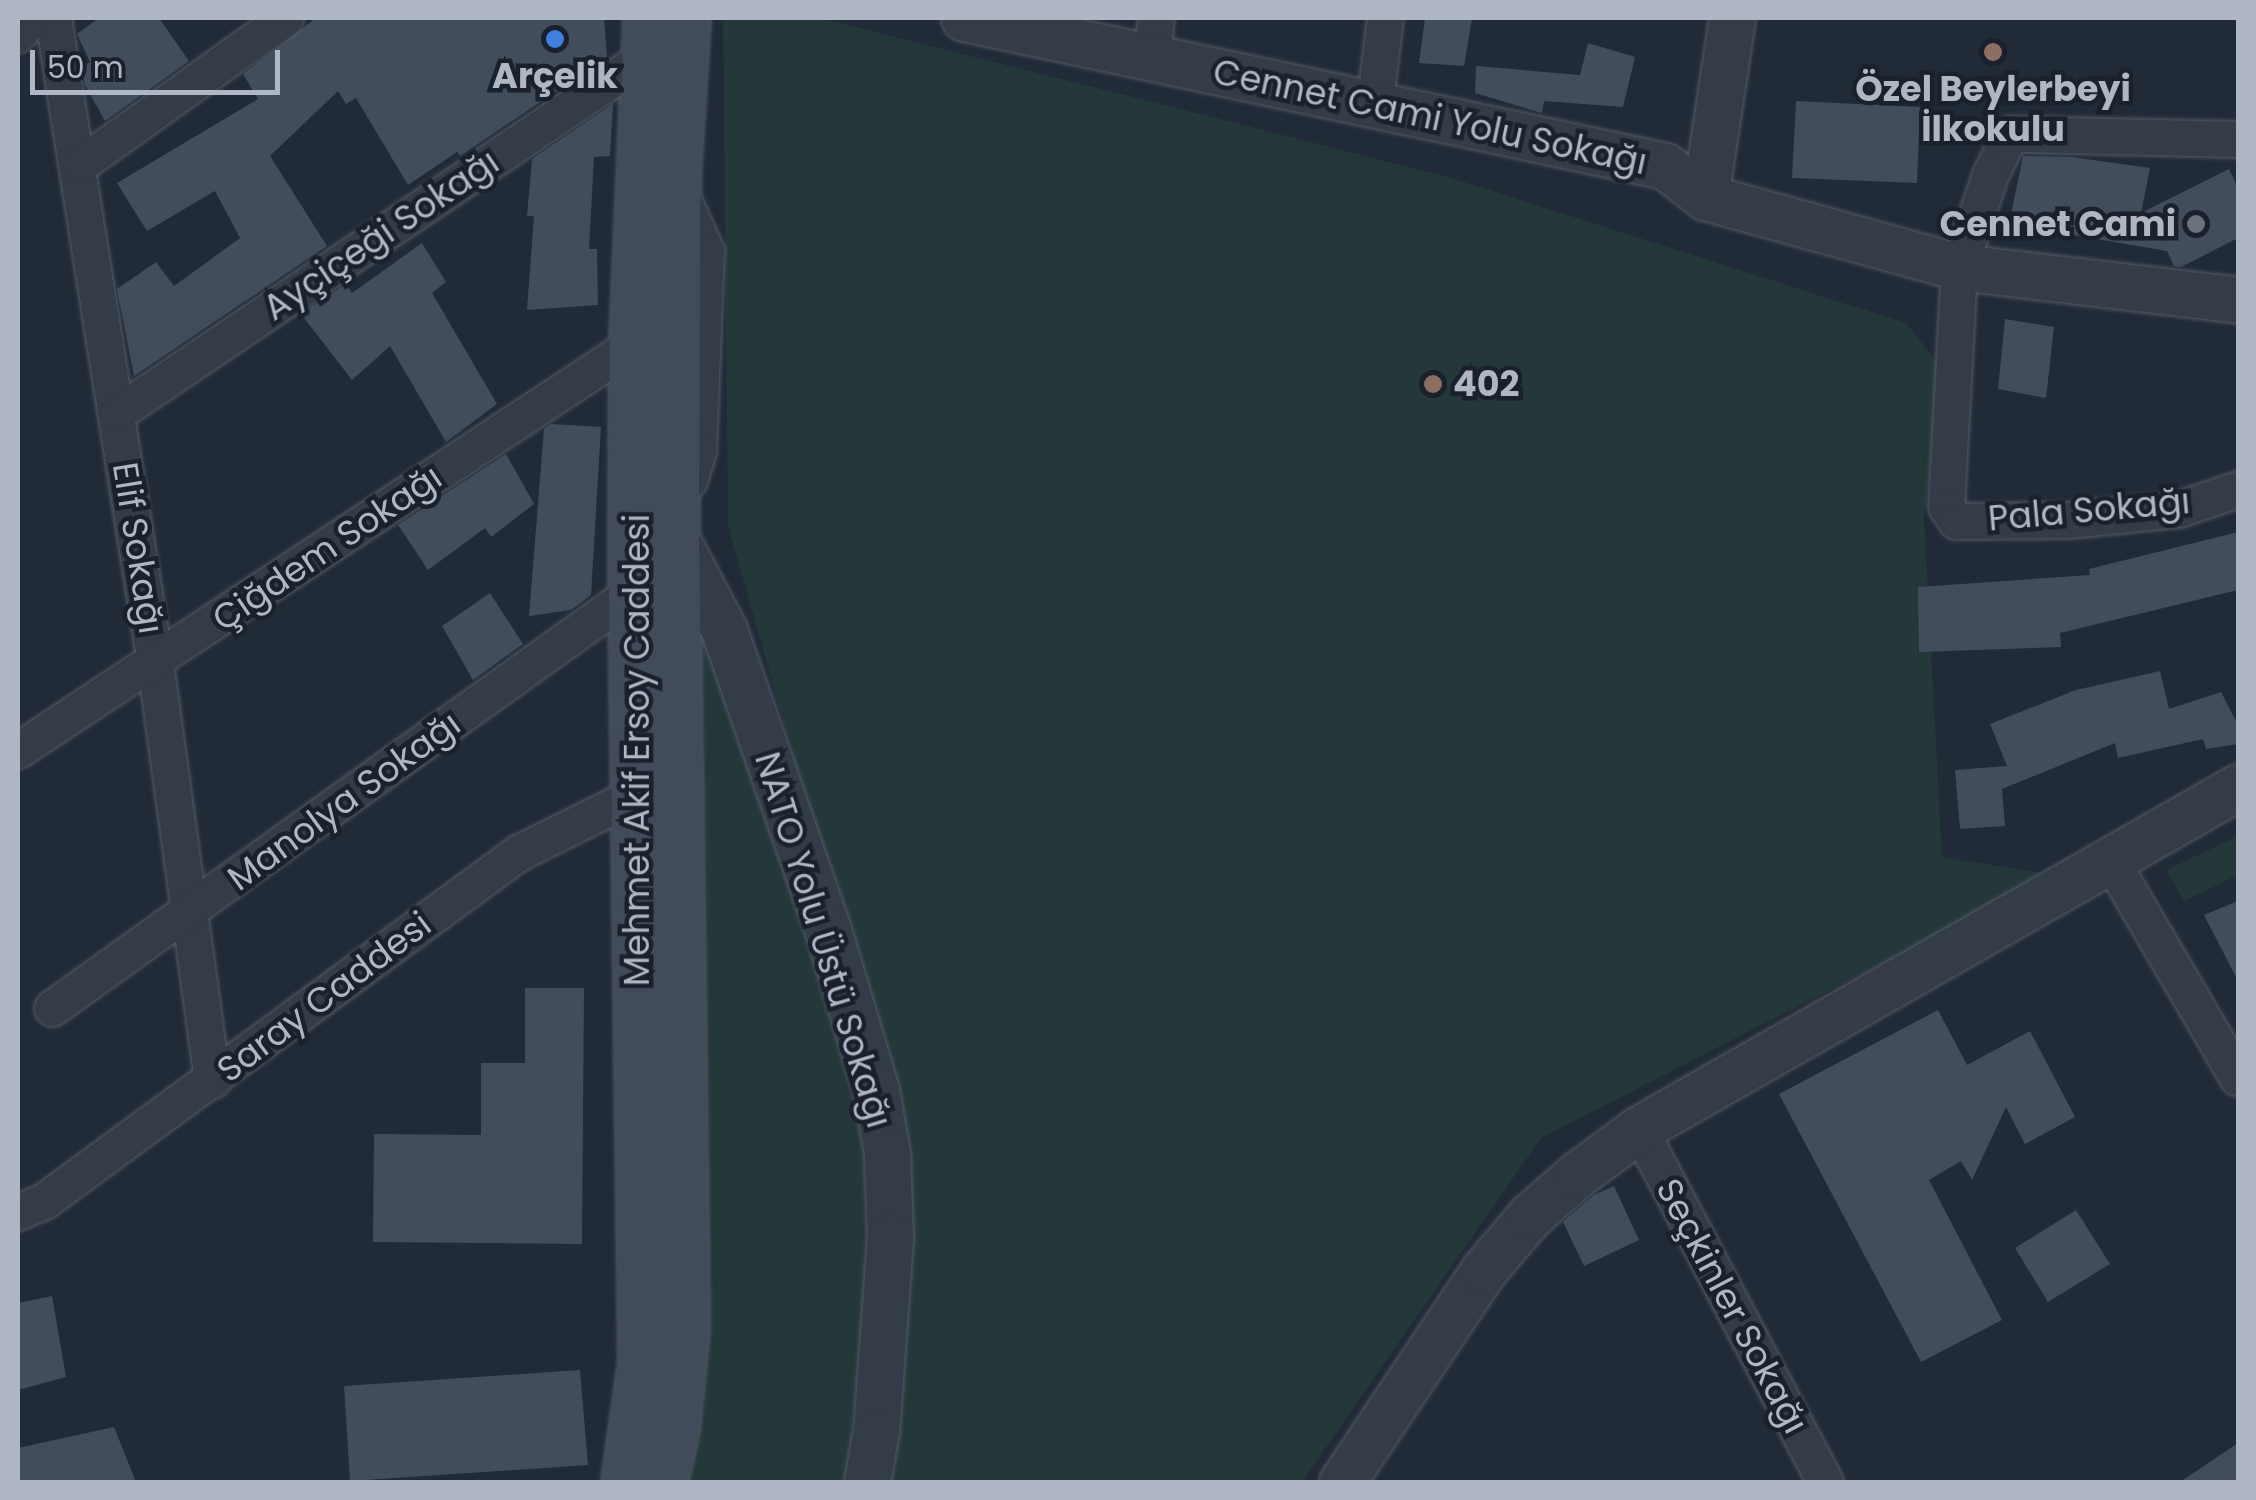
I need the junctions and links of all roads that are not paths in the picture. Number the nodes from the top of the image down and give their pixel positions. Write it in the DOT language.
graph roads {
  1 [pos="54,18"];
  2 [pos="286,18"];
  3 [pos="685,18"];
  4 [pos="964,18"];
  5 [pos="1385,18"];
  6 [pos="1732,18"];
  7 [pos="647,38"];
  8 [pos="1154,38"];
  9 [pos="1374,107"];
  10 [pos="2238,139"];
  11 [pos="79,165"];
  12 [pos="1705,197"];
  13 [pos="1959,266"];
  14 [pos="2238,300"];
  15 [pos="635,343"];
  16 [pos="117,413"];
  17 [pos="2238,489"];
  18 [pos="655,535"];
  19 [pos="634,591"];
  20 [pos="155,663"];
  21 [pos="18,750"];
  22 [pos="2238,787"];
  23 [pos="657,789"];
  24 [pos="2111,861"];
  25 [pos="187,915"];
  26 [pos="52,1008"];
  27 [pos="2238,1078"];
  28 [pos="212,1080"];
  29 [pos="1639,1129"];
  30 [pos="18,1212"];
  31 [pos="627,1482"];
  32 [pos="662,1482"];
  33 [pos="867,1482"];
  34 [pos="1342,1482"];
  35 [pos="1825,1482"];
  1 -- 11 [label="street, Elif Sokağı"];
  2 -- 11 [label="street"];
  3 -- 18 [label="main road, Mehmet Akif Ersoy Caddesi"];
  4 -- 8 [label="street, Cennet Cami Yolu Sokağı"];
  5 -- 9 [label="street"];
  6 -- 12 [label="street"];
  7 -- 15 [label="main road, Mehmet Akif Ersoy Caddesi"];
  7 -- 16 [label="street, Ayçiçeği Sokağı"];
  8 -- 9 [label="street, Cennet Cami Yolu Sokağı"];
  9 -- 12 [label="street, Cennet Cami Yolu Sokağı"];
  10 -- 13 [label="street"];
  11 -- 16 [label="street, Elif Sokağı"];
  12 -- 13 [label="street, Cennet Cami Yolu Sokağı"];
  13 -- 14 [label="street, Cennet Cami Yolu Sokağı"];
  13 -- 17 [label="street, Pala Sokağı"];
  15 -- 18 [label="main road, Mehmet Akif Ersoy Caddesi"];
  15 -- 20 [label="street, Çiğdem Sokağı"];
  16 -- 20 [label="street, Elif Sokağı"];
  18 -- 19 [label="main road, Mehmet Akif Ersoy Caddesi"];
  18 -- 23 [label="main road, Mehmet Akif Ersoy Caddesi"];
  18 -- 33 [label="street, NATO Yolu Üstü Sokağı"];
  19 -- 23 [label="main road, Mehmet Akif Ersoy Caddesi"];
  19 -- 25 [label="street, Manolya Sokağı"];
  20 -- 21 [label="street, Çiğdem Sokağı"];
  20 -- 25 [label="street, Elif Sokağı"];
  22 -- 24 [label="street"];
  23 -- 28 [label="street, Saray Caddesi"];
  23 -- 31 [label="main road, Mehmet Akif Ersoy Caddesi"];
  23 -- 32 [label="main road, Mehmet Akif Ersoy Caddesi"];
  24 -- 27 [label="street"];
  24 -- 29 [label="street"];
  25 -- 26 [label="street, Manolya Sokağı"];
  25 -- 28 [label="street, Elif Sokağı"];
  28 -- 30 [label="street, Saray Caddesi"];
  29 -- 34 [label="street"];
  29 -- 35 [label="street, Seçkinler Sokağı"];
}
